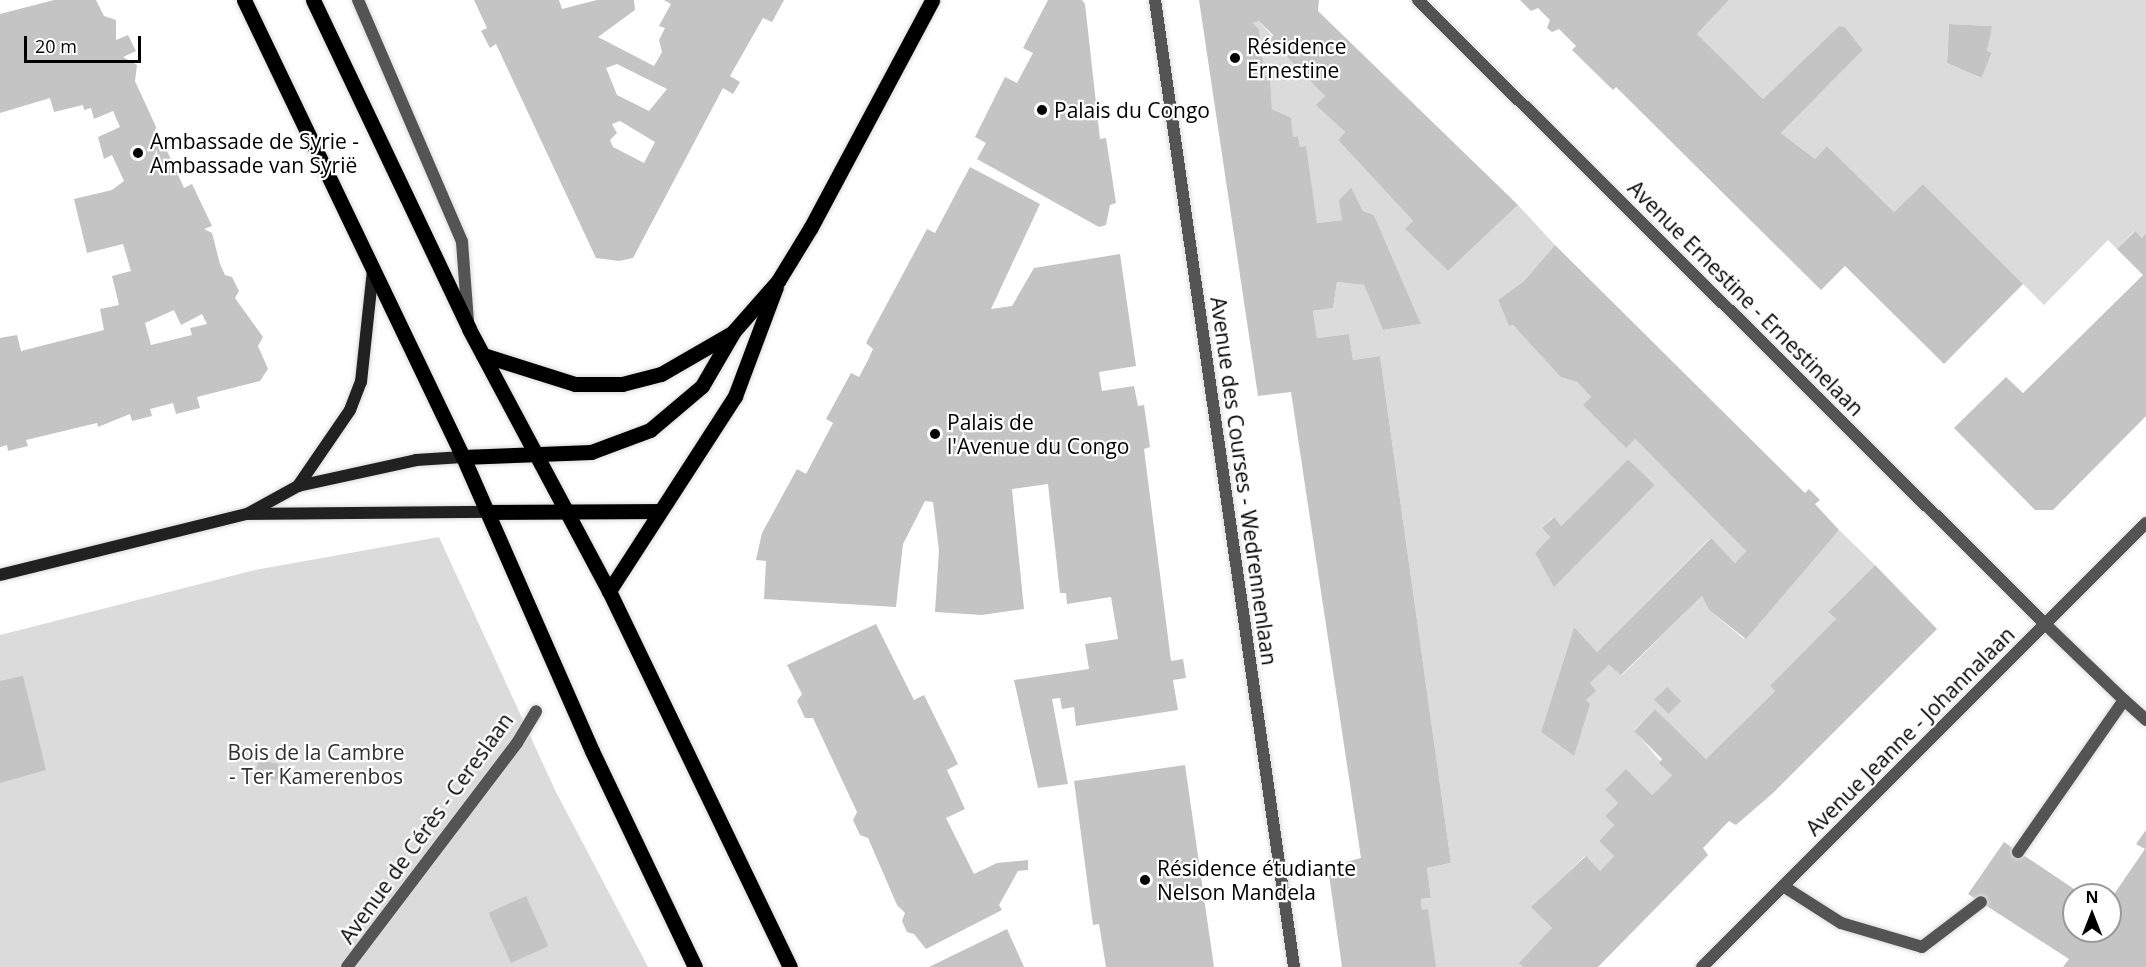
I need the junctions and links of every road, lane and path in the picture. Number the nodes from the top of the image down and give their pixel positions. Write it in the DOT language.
graph roads {
  1 [pos="244,0"];
  2 [pos="312,0"];
  3 [pos="358,0"];
  4 [pos="932,0"];
  5 [pos="1155,0"];
  6 [pos="1418,0"];
  7 [pos="373,270"];
  8 [pos="778,280"];
  9 [pos="469,328"];
  10 [pos="734,331"];
  11 [pos="483,355"];
  12 [pos="537,456"];
  13 [pos="463,457"];
  14 [pos="298,486"];
  15 [pos="488,512"];
  16 [pos="567,512"];
  17 [pos="660,512"];
  18 [pos="247,514"];
  19 [pos="2146,523"];
  20 [pos="0,575"];
  21 [pos="609,591"];
  22 [pos="2045,624"];
  23 [pos="2124,700"];
  24 [pos="536,711"];
  25 [pos="2146,720"];
  26 [pos="2018,852"];
  27 [pos="1783,886"];
  28 [pos="1981,902"];
  29 [pos="347,967"];
  30 [pos="695,967"];
  31 [pos="790,967"];
  32 [pos="1294,967"];
  33 [pos="1702,967"];
  1 -- 7 [label="main road"];
  2 -- 9 [label="main road"];
  3 -- 9 [label="street"];
  4 -- 8 [label="main road"];
  5 -- 32 [label="street, Avenue des Courses - Wedrennenlaan"];
  6 -- 22 [label="street, Avenue Ernestine - Ernestinelaan"];
  7 -- 13 [label="main road"];
  7 -- 14 [label="main road"];
  8 -- 10 [label="main road"];
  8 -- 17 [label="main road"];
  9 -- 11 [label="main road"];
  10 -- 11 [label="main road"];
  10 -- 12 [label="main road"];
  11 -- 12 [label="main road"];
  12 -- 13 [label="main road"];
  12 -- 16 [label="main road"];
  13 -- 14 [label="main road"];
  13 -- 15 [label="main road"];
  14 -- 18 [label="main road"];
  15 -- 16 [label="main road"];
  15 -- 18 [label="main road"];
  15 -- 30 [label="main road"];
  16 -- 17 [label="main road"];
  16 -- 21 [label="main road"];
  17 -- 21 [label="main road"];
  18 -- 20 [label="main road"];
  19 -- 22 [label="street, Avenue Jeanne - Johannalaan"];
  21 -- 31 [label="main road"];
  22 -- 23 [label="street, Avenue Ernestine - Ernestinelaan"];
  22 -- 27 [label="street, Avenue Jeanne - Johannalaan"];
  23 -- 25 [label="street, Avenue Ernestine - Ernestinelaan"];
  23 -- 26 [label="street"];
  24 -- 29 [label="street, Avenue de Cérès - Cereslaan"];
  27 -- 28 [label="street"];
  27 -- 33 [label="street, Avenue Jeanne - Johannalaan"];
}
